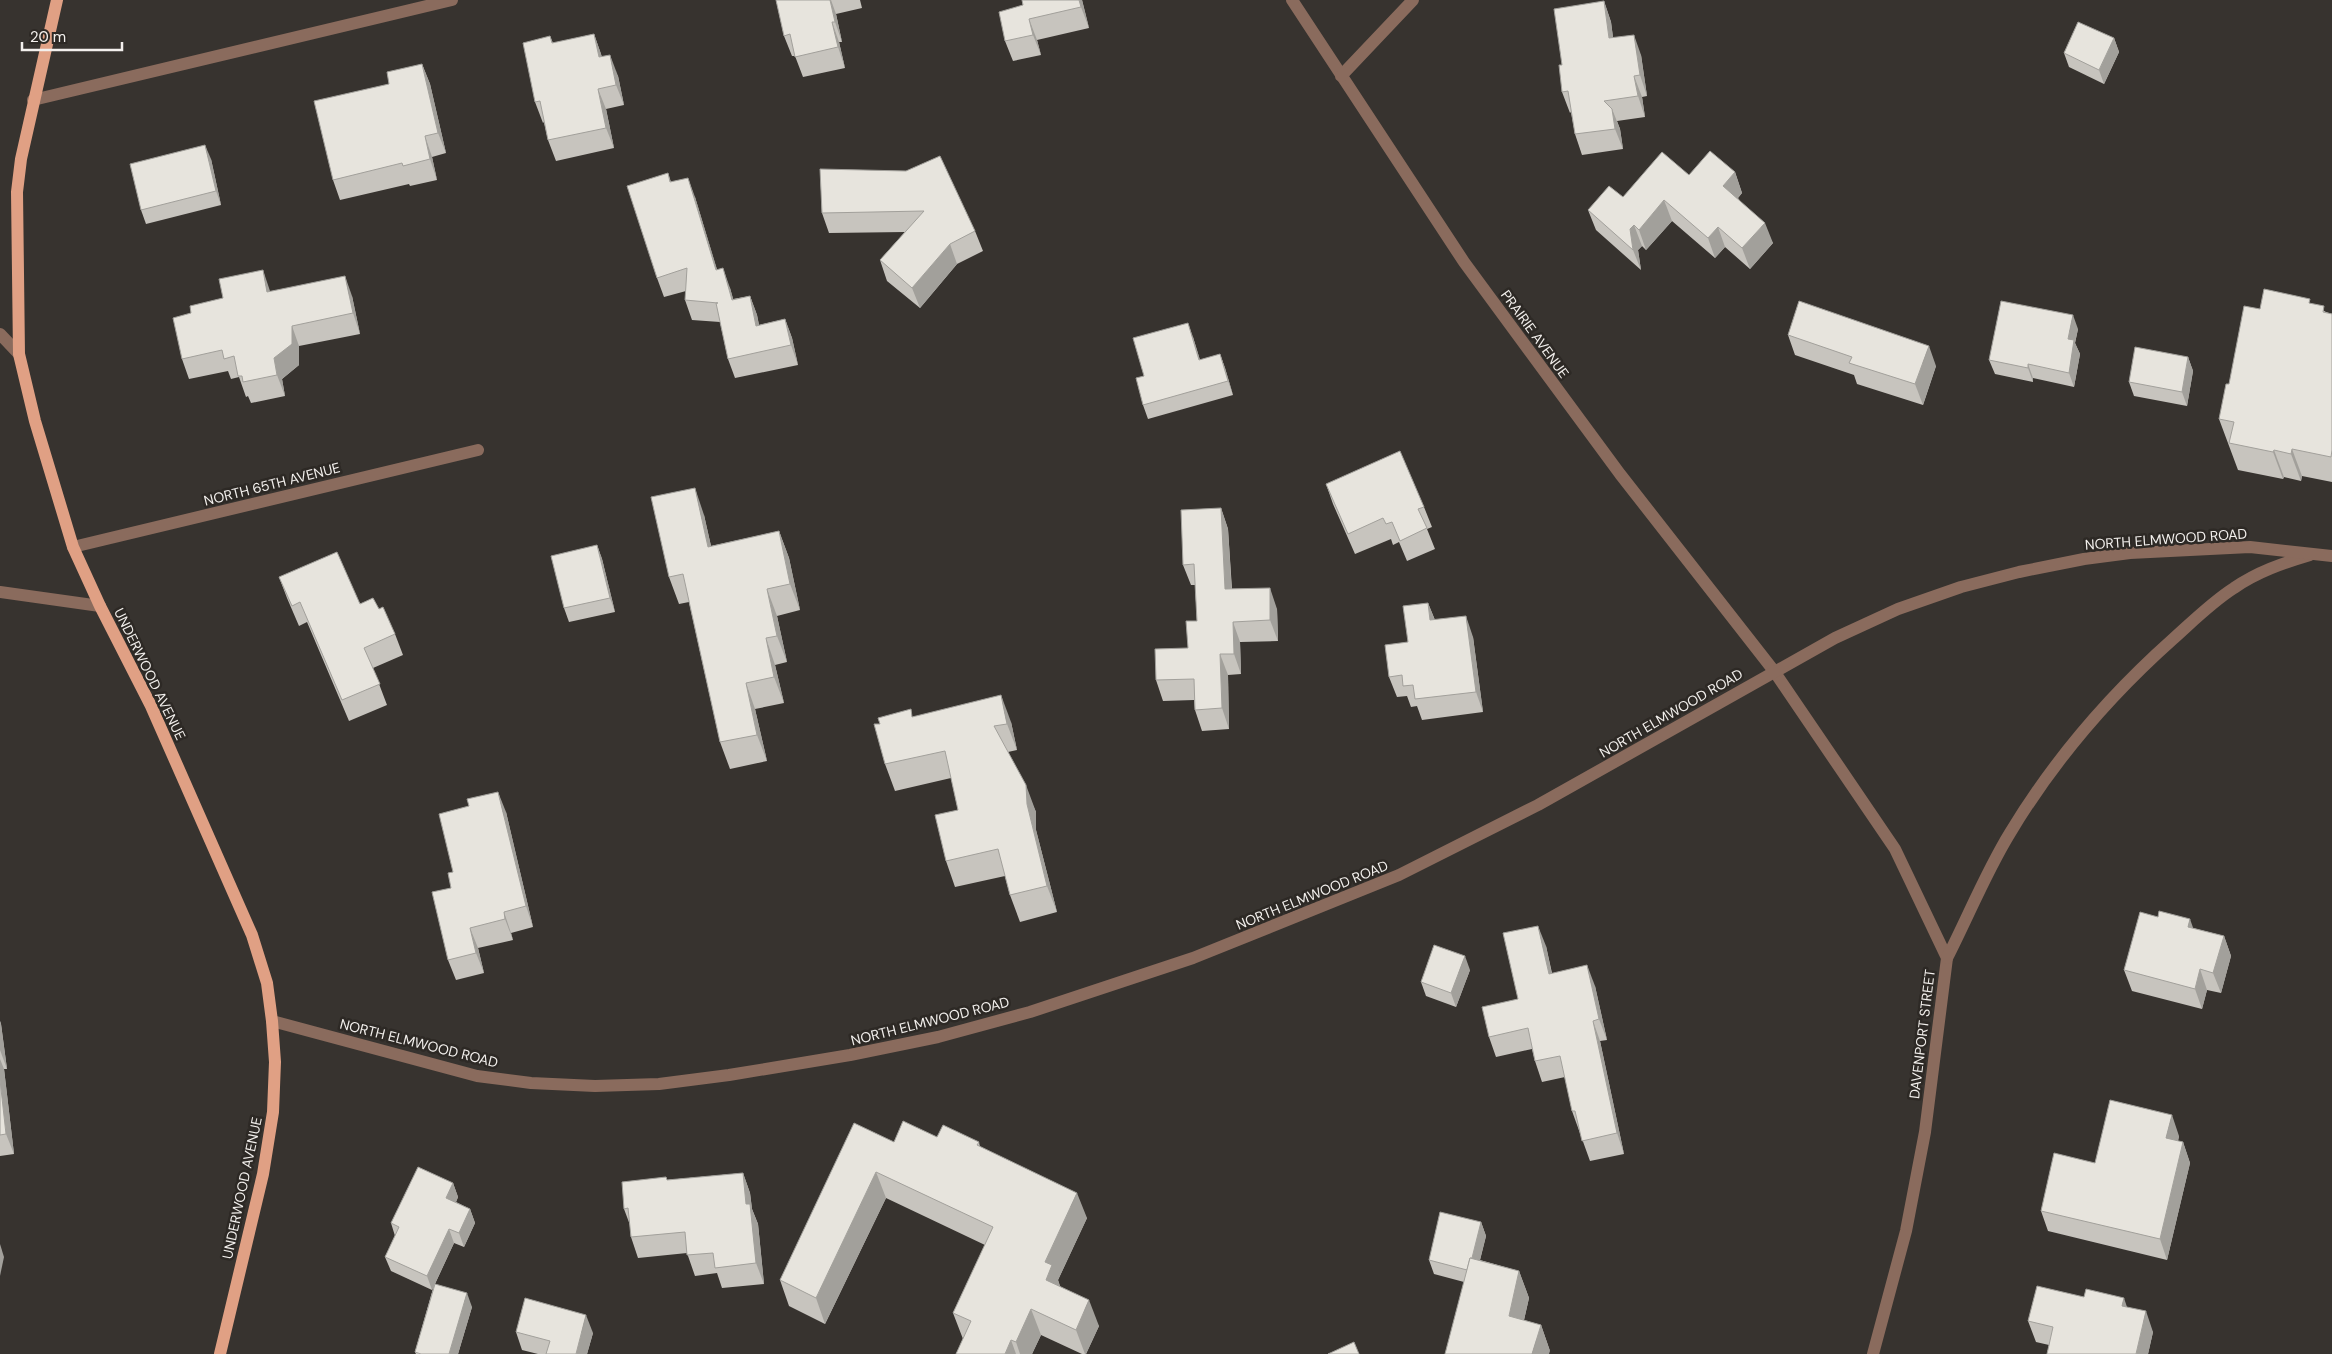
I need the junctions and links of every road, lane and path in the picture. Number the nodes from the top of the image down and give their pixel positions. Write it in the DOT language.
graph roads {
  1 [pos="57,0"];
  2 [pos="452,0"];
  3 [pos="1292,0"];
  4 [pos="1413,0"];
  5 [pos="1341,76"];
  6 [pos="33,100"];
  7 [pos="0,334"];
  8 [pos="19,354"];
  9 [pos="478,450"];
  10 [pos="74,547"];
  11 [pos="2314,553"];
  12 [pos="2332,556"];
  13 [pos="0,592"];
  14 [pos="100,606"];
  15 [pos="1774,671"];
  16 [pos="1947,958"];
  17 [pos="272,1021"];
  18 [pos="220,1354"];
  19 [pos="1873,1354"];
  1 -- 6 [label="main road, UNDERWOOD AVENUE"];
  2 -- 6 [label="street"];
  3 -- 5 [label="street, PRAIRIE AVENUE"];
  4 -- 5 [label="street"];
  5 -- 15 [label="street, PRAIRIE AVENUE"];
  6 -- 8 [label="main road, UNDERWOOD AVENUE"];
  7 -- 8 [label="street"];
  8 -- 10 [label="main road, UNDERWOOD AVENUE"];
  9 -- 10 [label="street, NORTH 65TH AVENUE"];
  10 -- 14 [label="main road, UNDERWOOD AVENUE"];
  11 -- 12 [label="street, NORTH ELMWOOD ROAD"];
  11 -- 15 [label="street, NORTH ELMWOOD ROAD"];
  11 -- 16 [label="street, NORTH ELMWOOD ROAD"];
  13 -- 14 [label="street"];
  14 -- 17 [label="main road, UNDERWOOD AVENUE"];
  15 -- 16 [label="street, DAVENPORT STREET"];
  15 -- 17 [label="street, NORTH ELMWOOD ROAD"];
  16 -- 19 [label="street, DAVENPORT STREET"];
  17 -- 18 [label="main road, UNDERWOOD AVENUE"];
}
